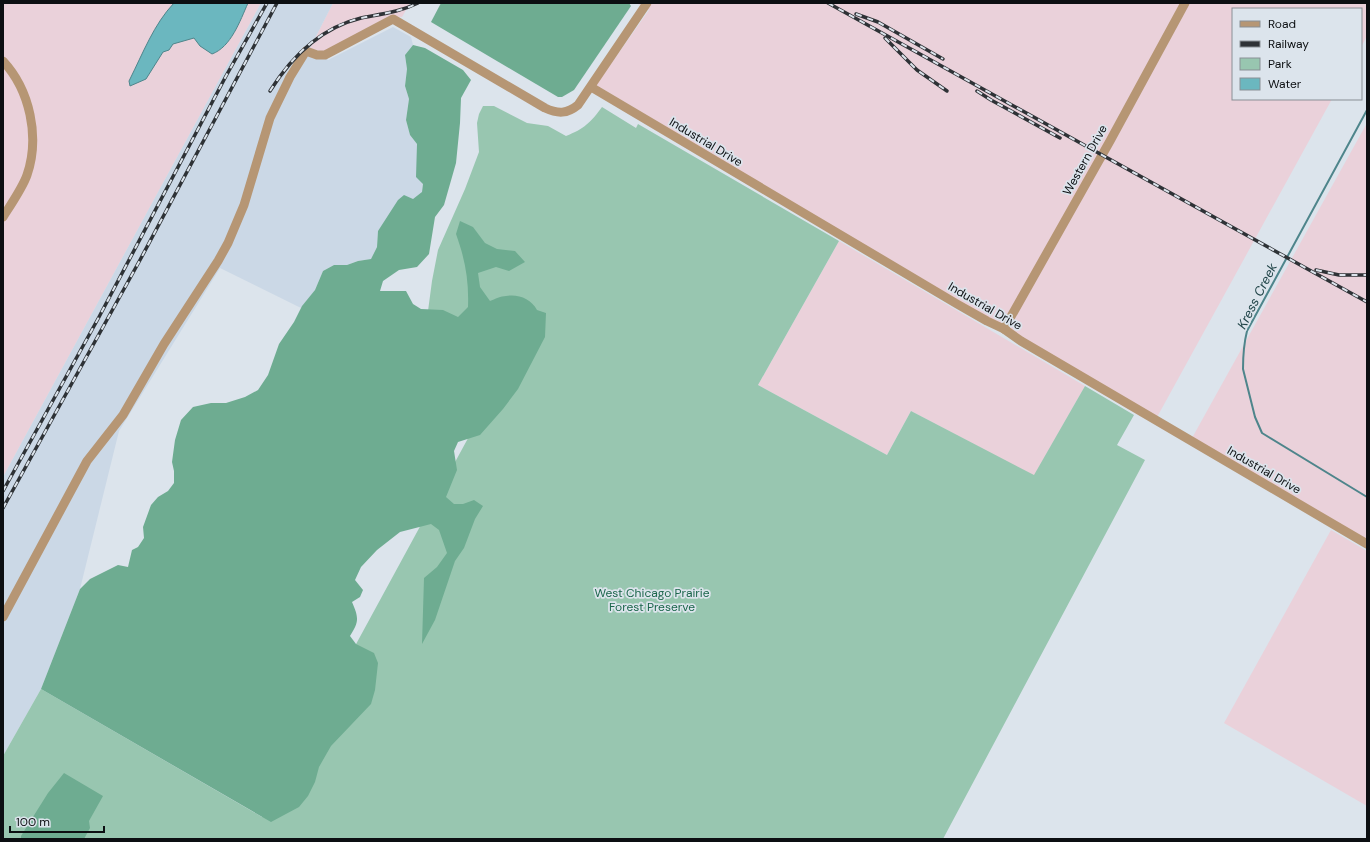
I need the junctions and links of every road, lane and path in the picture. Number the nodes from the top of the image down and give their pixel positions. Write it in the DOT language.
graph roads {
  1 [pos="647,3"];
  2 [pos="1185,3"];
  3 [pos="3,60"];
  4 [pos="591,88"];
  5 [pos="3,217"];
  6 [pos="1004,329"];
  7 [pos="1367,544"];
  8 [pos="3,617"];
  1 -- 4 [label="street"];
  2 -- 6 [label="street, Western Drive"];
  3 -- 5 [label="street"];
  4 -- 6 [label="street, Industrial Drive"];
  4 -- 8 [label="street"];
  6 -- 7 [label="street, Industrial Drive"];
}
